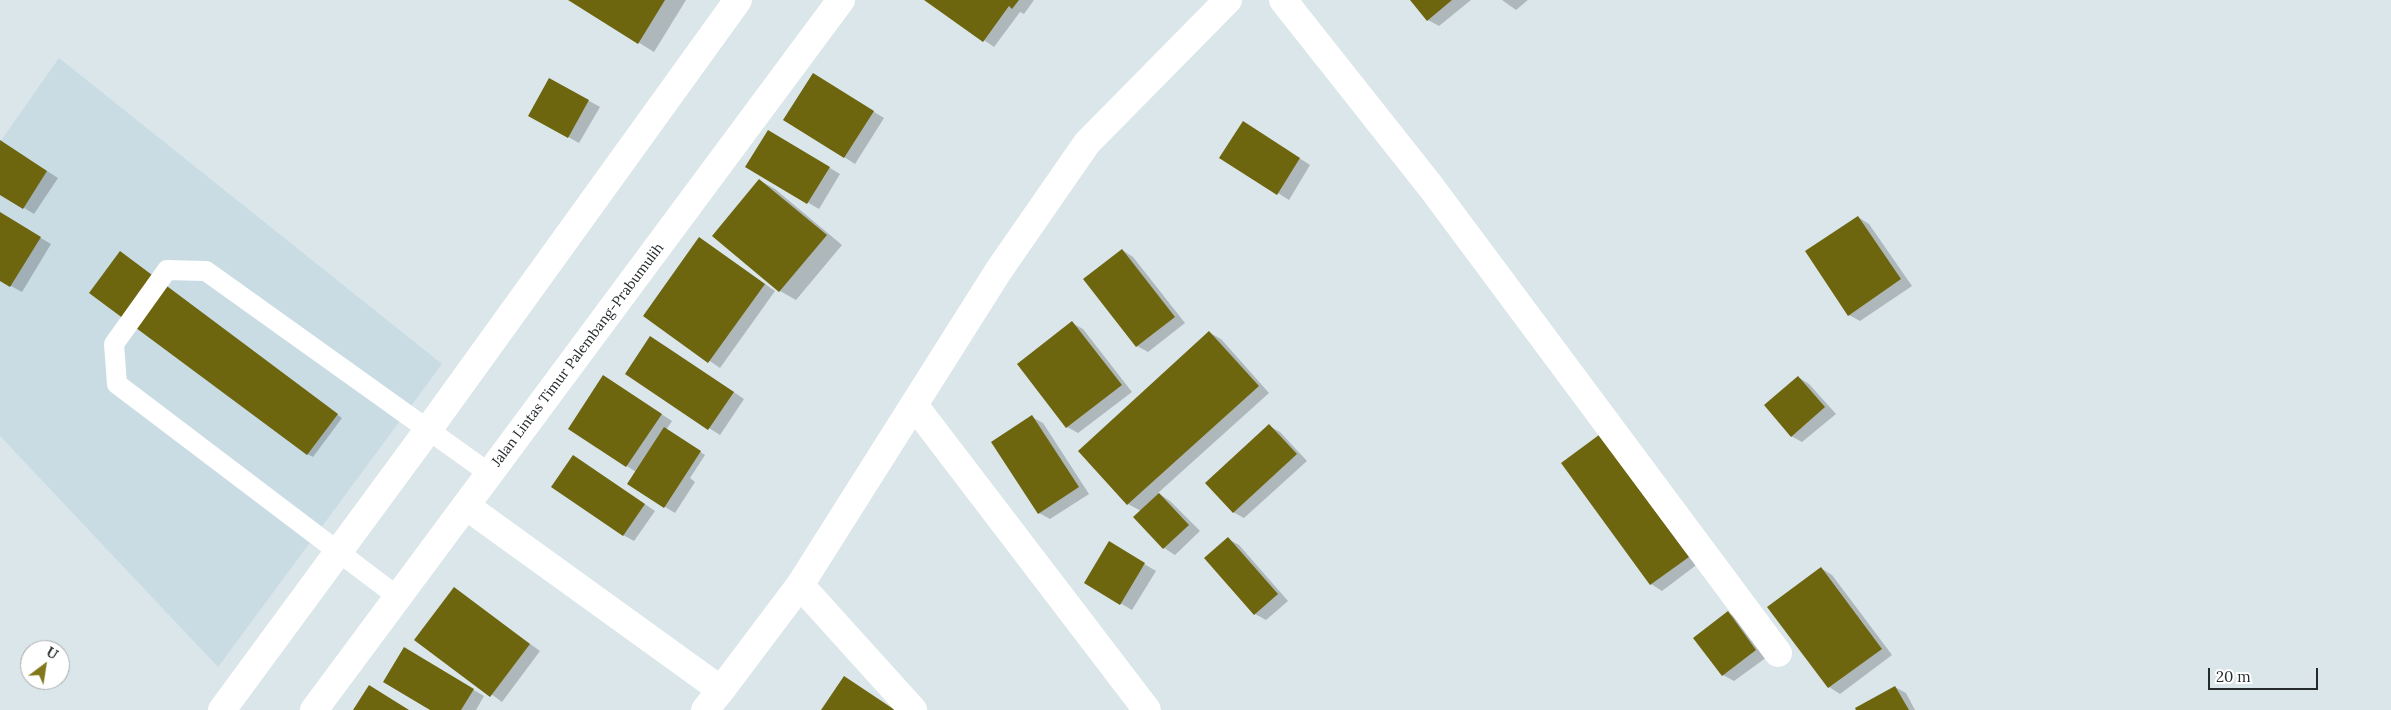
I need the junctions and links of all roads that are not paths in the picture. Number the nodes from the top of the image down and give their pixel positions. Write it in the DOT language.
graph roads {
  1 [pos="738,0"];
  2 [pos="841,0"];
  3 [pos="1228,0"];
  4 [pos="1283,0"];
  5 [pos="914,405"];
  6 [pos="428,430"];
  7 [pos="490,474"];
  8 [pos="466,506"];
  9 [pos="340,551"];
  10 [pos="800,585"];
  11 [pos="398,597"];
  12 [pos="1778,653"];
  13 [pos="713,700"];
  14 [pos="222,710"];
  15 [pos="314,710"];
  16 [pos="913,710"];
  17 [pos="1147,710"];
  1 -- 6 [label="main road"];
  2 -- 7 [label="main road, Jalan Lintas Timur Palembang-Prabumulih"];
  3 -- 5 [label="main road"];
  4 -- 12 [label="main road"];
  5 -- 10 [label="main road"];
  5 -- 17 [label="main road"];
  6 -- 7 [label="lane"];
  6 -- 9 [label="main road"];
  6 -- 9 [label="lane"];
  7 -- 8 [label="main road, Jalan Lintas Timur Palembang-Prabumulih"];
  8 -- 11 [label="main road, Jalan Lintas Timur Palembang-Prabumulih"];
  8 -- 13 [label="main road"];
  9 -- 11 [label="lane"];
  9 -- 14 [label="main road"];
  10 -- 13 [label="main road"];
  10 -- 16 [label="main road"];
  11 -- 15 [label="main road, Jalan Lintas Timur Palembang-Prabumulih"];
}
